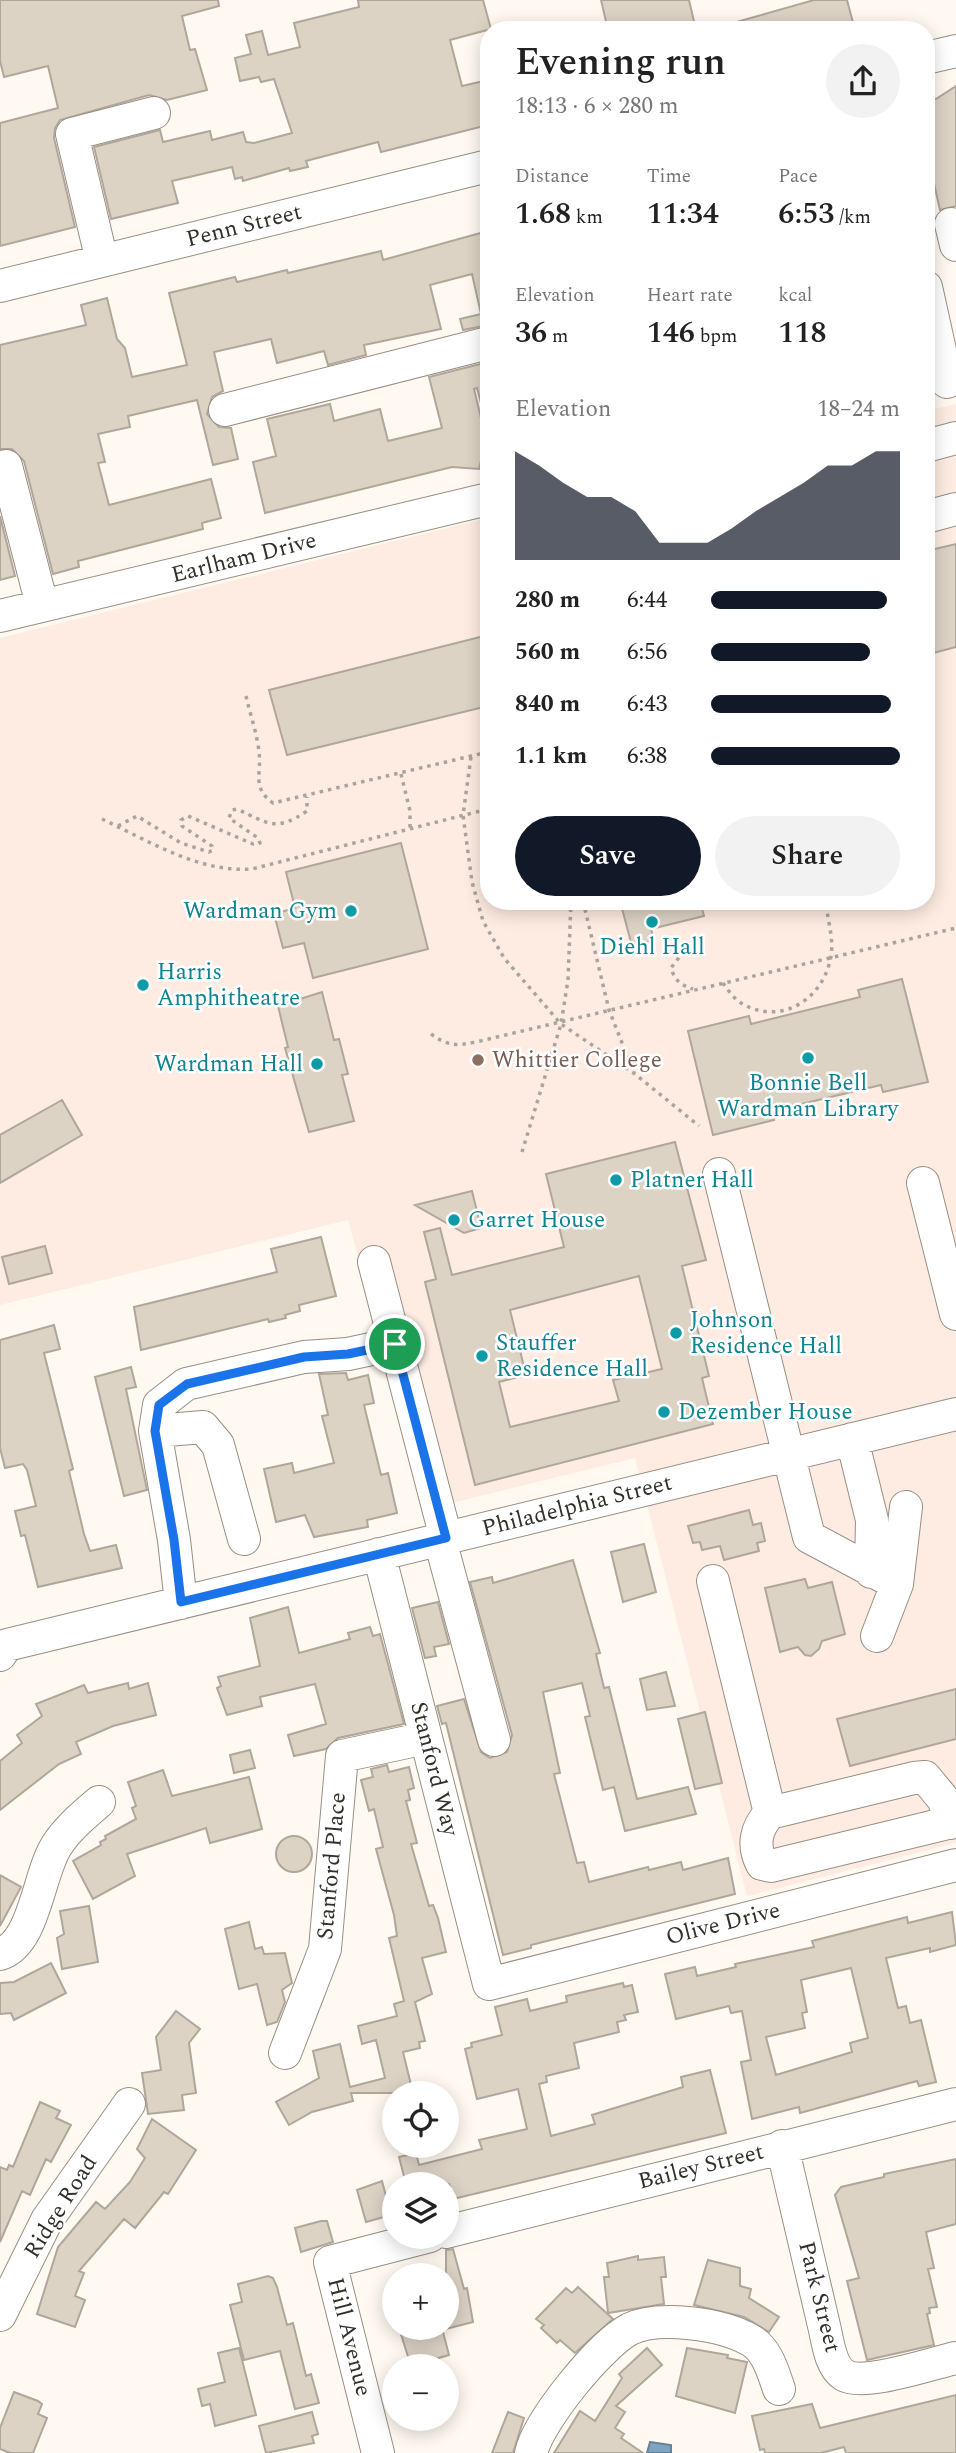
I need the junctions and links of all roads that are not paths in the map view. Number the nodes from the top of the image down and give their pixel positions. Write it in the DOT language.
graph roads {
  1 [pos="956,51"];
  2 [pos="935,56"];
  3 [pos="154,113"];
  4 [pos="62,143"];
  5 [pos="480,168"];
  6 [pos="97,262"];
  7 [pos="0,286"];
  8 [pos="935,338"];
  9 [pos="480,345"];
  10 [pos="943,384"];
  11 [pos="225,410"];
  12 [pos="956,438"];
  13 [pos="935,444"];
  14 [pos="6,466"];
  15 [pos="480,501"];
  16 [pos="956,509"];
  17 [pos="935,515"];
  18 [pos="42,606"];
  19 [pos="0,616"];
  20 [pos="719,1174"];
  21 [pos="923,1183"];
  22 [pos="374,1262"];
  23 [pos="956,1314"];
  24 [pos="395,1344"];
  25 [pos="956,1414"];
  26 [pos="155,1431"];
  27 [pos="852,1439"];
  28 [pos="789,1455"];
  29 [pos="906,1507"];
  30 [pos="244,1539"];
  31 [pos="443,1539"];
  32 [pos="379,1554"];
  33 [pos="884,1578"];
  34 [pos="713,1581"];
  35 [pos="181,1602"];
  36 [pos="877,1636"];
  37 [pos="2,1640"];
  38 [pos="426,1738"];
  39 [pos="494,1740"];
  40 [pos="99,1802"];
  41 [pos="770,1813"];
  42 [pos="953,1822"];
  43 [pos="956,1865"];
  44 [pos="771,1866"];
  45 [pos="765,1914"];
  46 [pos="0,1954"];
  47 [pos="489,1984"];
  48 [pos="285,2053"];
  49 [pos="129,2104"];
  50 [pos="956,2104"];
  51 [pos="782,2146"];
  52 [pos="459,2229"];
  53 [pos="382,2248"];
  54 [pos="0,2315"];
  55 [pos="956,2358"];
  56 [pos="779,2389"];
  57 [pos="378,2453"];
  58 [pos="531,2453"];
  1 -- 2 [label="street"];
  3 -- 6 [label="street"];
  4 -- 6 [label="street"];
  5 -- 6 [label="street, Penn Street"];
  6 -- 7 [label="street, Penn Street"];
  8 -- 10 [label="street"];
  9 -- 11 [label="street"];
  12 -- 13 [label="street"];
  14 -- 18 [label="street"];
  15 -- 18 [label="street, Earlham Drive"];
  16 -- 17 [label="street"];
  18 -- 19 [label="street, Earlham Drive"];
  20 -- 28 [label="street"];
  21 -- 23 [label="street"];
  22 -- 24 [label="street"];
  24 -- 26 [label="street"];
  24 -- 31 [label="street"];
  25 -- 27 [label="street, Philadelphia Street"];
  26 -- 30 [label="street"];
  26 -- 35 [label="street"];
  27 -- 28 [label="street, Philadelphia Street"];
  27 -- 33 [label="street"];
  28 -- 31 [label="street, Philadelphia Street"];
  28 -- 33 [label="street"];
  29 -- 33 [label="street"];
  31 -- 32 [label="street, Philadelphia Street"];
  31 -- 39 [label="street"];
  32 -- 35 [label="street, Philadelphia Street"];
  32 -- 38 [label="street, Stanford Way"];
  33 -- 36 [label="street"];
  34 -- 41 [label="street"];
  35 -- 37 [label="street, Philadelphia Street"];
  38 -- 47 [label="street, Stanford Way"];
  38 -- 48 [label="street, Stanford Place"];
  40 -- 46 [label="street"];
  41 -- 42 [label="street"];
  41 -- 44 [label="street"];
  42 -- 44 [label="street"];
  43 -- 45 [label="street, Olive Drive"];
  44 -- 45 [label="street"];
  45 -- 47 [label="street, Olive Drive"];
  49 -- 54 [label="street, Ridge Road"];
  50 -- 51 [label="street, Bailey Street"];
  51 -- 52 [label="street, Bailey Street"];
  51 -- 55 [label="street, Park Street"];
  53 -- 57 [label="street, Hill Avenue"];
  56 -- 58 [label="street"];
}
